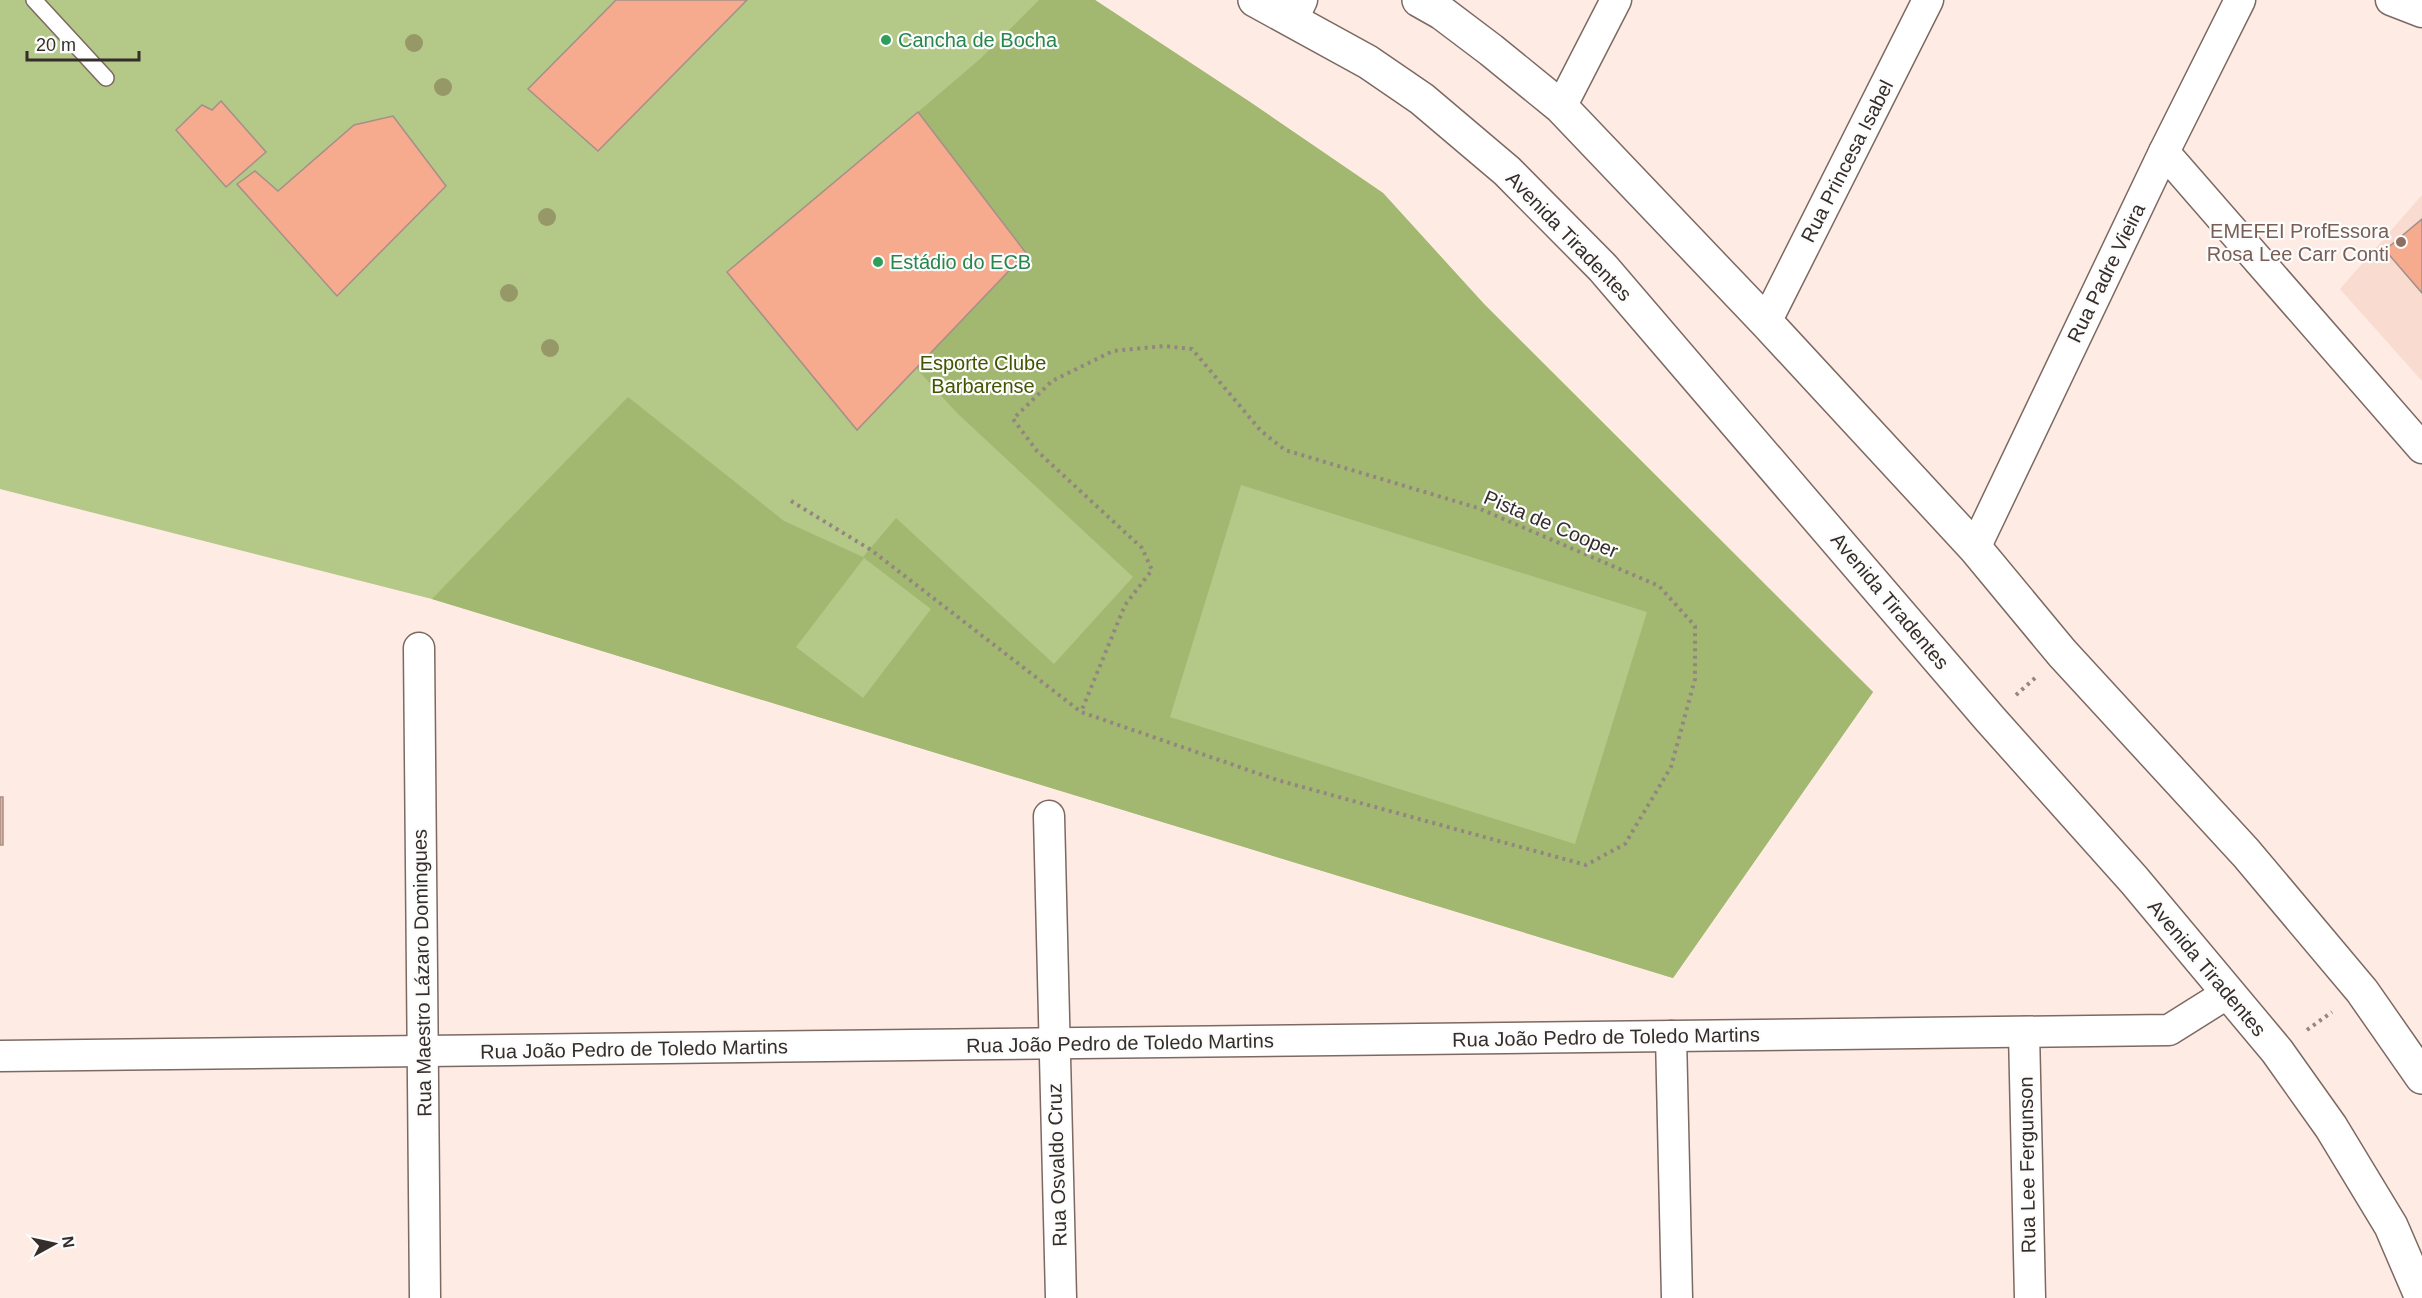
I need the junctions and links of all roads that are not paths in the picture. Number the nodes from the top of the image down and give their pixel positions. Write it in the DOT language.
graph roads {
  1 [pos="34,0"];
  2 [pos="1255,0"];
  3 [pos="1419,0"];
  4 [pos="1616,0"];
  5 [pos="1928,0"];
  6 [pos="2240,0"];
  7 [pos="2391,0"];
  8 [pos="1298,10"];
  9 [pos="2422,12"];
  10 [pos="106,78"];
  11 [pos="1561,107"];
  12 [pos="2164,152"];
  13 [pos="1766,322"];
  14 [pos="2422,448"];
  15 [pos="1975,548"];
  16 [pos="419,648"];
  17 [pos="1049,816"];
  18 [pos="2228,993"];
  19 [pos="2024,1032"];
  20 [pos="1671,1036"];
  21 [pos="1054,1044"];
  22 [pos="422,1052"];
  23 [pos="0,1056"];
  24 [pos="2422,1077"];
  25 [pos="1673,1293"];
  26 [pos="425,1298"];
  27 [pos="1061,1298"];
  28 [pos="2030,1298"];
  29 [pos="2422,1298"];
  1 -- 10 [label="lane"];
  2 -- 8 [label="main road, Avenida Tiradentes"];
  3 -- 11 [label="main road"];
  4 -- 11 [label="street"];
  5 -- 13 [label="street, Rua Princesa Isabel"];
  6 -- 12 [label="street, Rua Padre Vieira"];
  7 -- 9 [label="street"];
  8 -- 18 [label="main road, Avenida Tiradentes"];
  11 -- 13 [label="main road"];
  12 -- 14 [label="street"];
  12 -- 15 [label="street, Rua Padre Vieira"];
  13 -- 15 [label="main road"];
  15 -- 24 [label="main road"];
  16 -- 22 [label="street, Rua Maestro Lázaro Domingues"];
  17 -- 21 [label="street, Rua Osvaldo Cruz"];
  18 -- 19 [label="street, Rua João Pedro de Toledo Martins"];
  18 -- 29 [label="main road, Avenida Tiradentes"];
  19 -- 20 [label="street, Rua João Pedro de Toledo Martins"];
  19 -- 28 [label="street, Rua Lee Fergunson"];
  20 -- 21 [label="street, Rua João Pedro de Toledo Martins"];
  20 -- 25 [label="street"];
  21 -- 22 [label="street, Rua João Pedro de Toledo Martins"];
  21 -- 27 [label="street, Rua Osvaldo Cruz"];
  22 -- 23 [label="street, Rua João Pedro de Toledo Martins"];
  22 -- 26 [label="street, Rua Maestro Lázaro Domingues"];
}
